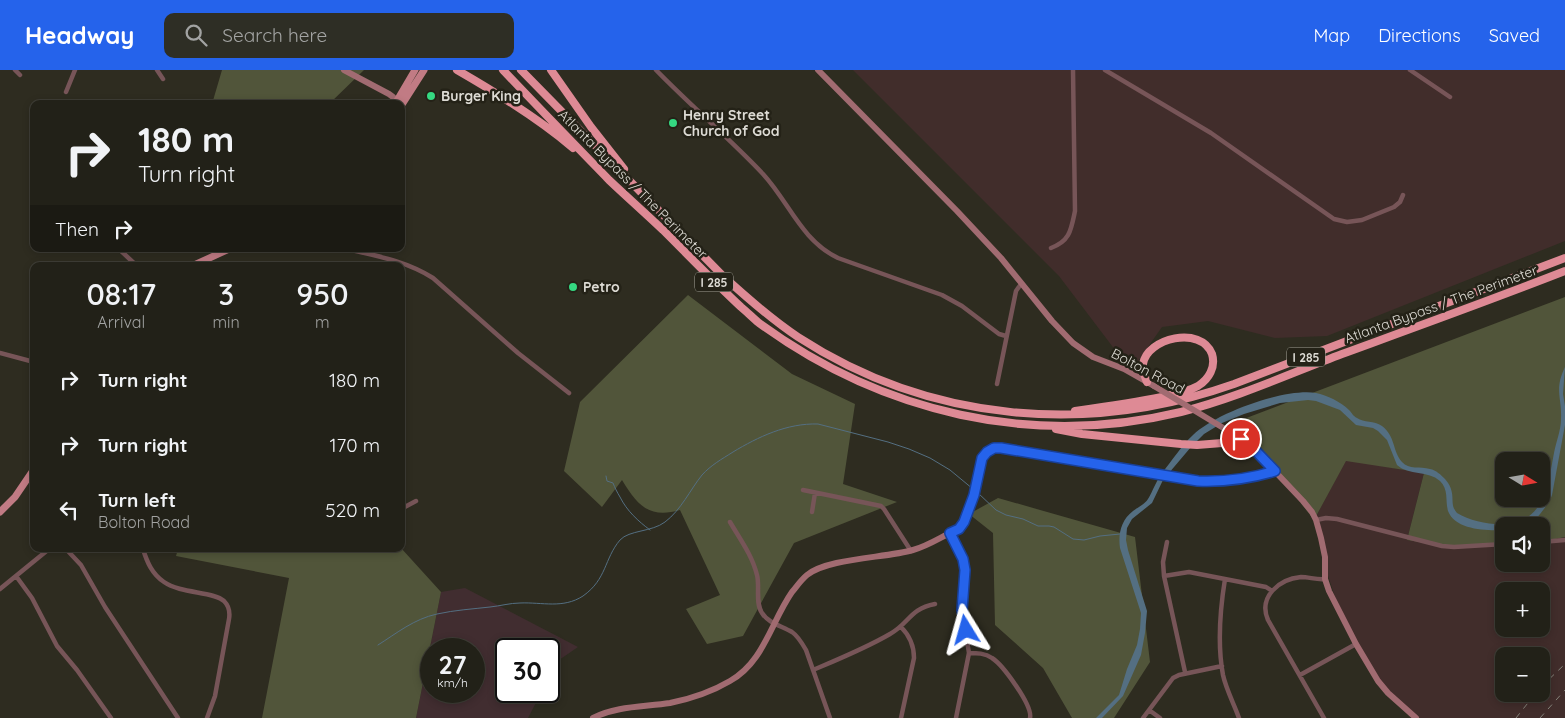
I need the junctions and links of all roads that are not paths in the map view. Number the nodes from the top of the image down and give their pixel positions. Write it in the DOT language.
graph roads {
  1 [pos="14,70"];
  2 [pos="75,70"];
  3 [pos="157,70"];
  4 [pos="344,70"];
  5 [pos="415,70"];
  6 [pos="424,70"];
  7 [pos="457,70"];
  8 [pos="503,70"];
  9 [pos="521,70"];
  10 [pos="551,70"];
  11 [pos="656,70"];
  12 [pos="1073,70"];
  13 [pos="1105,70"];
  14 [pos="1410,70"];
  15 [pos="822,71"];
  16 [pos="20,75"];
  17 [pos="163,80"];
  18 [pos="66,92"];
  19 [pos="1450,97"];
  20 [pos="394,100"];
  21 [pos="400,100"];
  22 [pos="401,100"];
  23 [pos="610,180"];
  24 [pos="1403,195"];
  25 [pos="648,200"];
  26 [pos="1051,248"];
  27 [pos="122,252"];
  28 [pos="222,252"];
  29 [pos="359,252"];
  30 [pos="1565,258"];
  31 [pos="132,262"];
  32 [pos="201,262"];
  33 [pos="399,262"];
  34 [pos="405,264"];
  35 [pos="1565,271"];
  36 [pos="1021,284"];
  37 [pos="1006,336"];
  38 [pos="0,353"];
  39 [pos="30,361"];
  40 [pos="997,384"];
  41 [pos="1151,384"];
  42 [pos="569,393"];
  43 [pos="1037,415"];
  44 [pos="1047,426"];
  45 [pos="1246,442"];
  46 [pos="1275,471"];
  47 [pos="30,475"];
  48 [pos="803,490"];
  49 [pos="815,493"];
  50 [pos="416,501"];
  51 [pos="405,507"];
  52 [pos="0,512"];
  53 [pos="812,512"];
  54 [pos="1316,520"];
  55 [pos="730,522"];
  56 [pos="950,533"];
  57 [pos="1565,540"];
  58 [pos="1550,541"];
  59 [pos="1167,542"];
  60 [pos="1495,545"];
  61 [pos="911,550"];
  62 [pos="45,552"];
  63 [pos="69,552"];
  64 [pos="144,552"];
  65 [pos="16,576"];
  66 [pos="1164,576"];
  67 [pos="1225,579"];
  68 [pos="1325,579"];
  69 [pos="0,589"];
  70 [pos="1272,591"];
  71 [pos="935,604"];
  72 [pos="774,623"];
  73 [pos="901,626"];
  74 [pos="1356,644"];
  75 [pos="969,654"];
  76 [pos="1222,666"];
  77 [pos="813,670"];
  78 [pos="1185,672"];
  79 [pos="1300,675"];
  80 [pos="1149,710"];
  81 [pos="956,717"];
  82 [pos="111,718"];
  83 [pos="178,718"];
  84 [pos="207,718"];
  85 [pos="592,718"];
  86 [pos="830,718"];
  87 [pos="901,718"];
  88 [pos="964,718"];
  89 [pos="1030,718"];
  90 [pos="1143,718"];
  91 [pos="1160,718"];
  92 [pos="1239,718"];
  93 [pos="1324,718"];
  94 [pos="1416,718"];
  1 -- 16 [label="street"];
  2 -- 18 [label="street"];
  3 -- 17 [label="street"];
  4 -- 20 [label="main road"];
  5 -- 21 [label="main road"];
  6 -- 22 [label="main road"];
  7 -- 23 [label="highway"];
  8 -- 23 [label="highway, Atlanta Bypass / The Perimeter / I 285"];
  9 -- 25 [label="highway, Atlanta Bypass / The Perimeter / I 285"];
  10 -- 25 [label="highway"];
  11 -- 37 [label="street"];
  12 -- 26 [label="street"];
  13 -- 24 [label="street"];
  14 -- 19 [label="street"];
  15 -- 36 [label="main road, Bolton Road"];
  23 -- 44 [label="highway, Atlanta Bypass / The Perimeter / I 285"];
  25 -- 43 [label="highway, Atlanta Bypass / The Perimeter / I 285"];
  27 -- 31 [label="street"];
  28 -- 32 [label="main road"];
  29 -- 33 [label="street"];
  30 -- 43 [label="highway, Atlanta Bypass / The Perimeter / I 285"];
  34 -- 42 [label="street"];
  35 -- 44 [label="highway, Atlanta Bypass / The Perimeter / I 285"];
  36 -- 37 [label="street"];
  36 -- 41 [label="main road, Bolton Road"];
  37 -- 40 [label="street"];
  38 -- 39 [label="street"];
  41 -- 43 [label="highway"];
  41 -- 45 [label="main road, Bolton Road, bridge"];
  44 -- 45 [label="highway"];
  45 -- 46 [label="main road, Bolton Road"];
  46 -- 54 [label="main road, Bolton Road"];
  46 -- 56 [label="main road"];
  47 -- 52 [label="main road"];
  48 -- 49 [label="street"];
  49 -- 53 [label="street"];
  49 -- 61 [label="street"];
  50 -- 51 [label="street"];
  54 -- 60 [label="street"];
  54 -- 68 [label="main road, Bolton Road"];
  55 -- 72 [label="street"];
  56 -- 61 [label="main road"];
  56 -- 75 [label="street"];
  57 -- 58 [label="street"];
  59 -- 66 [label="street"];
  61 -- 72 [label="main road"];
  62 -- 65 [label="street"];
  63 -- 83 [label="street"];
  64 -- 84 [label="street"];
  65 -- 69 [label="street"];
  65 -- 82 [label="street"];
  66 -- 67 [label="street"];
  66 -- 78 [label="street"];
  67 -- 70 [label="street"];
  67 -- 76 [label="street"];
  68 -- 70 [label="street"];
  68 -- 74 [label="main road, Bolton Road"];
  70 -- 79 [label="street"];
  71 -- 73 [label="street"];
  72 -- 77 [label="street"];
  72 -- 85 [label="main road"];
  73 -- 77 [label="street"];
  73 -- 87 [label="street"];
  74 -- 79 [label="street"];
  74 -- 94 [label="main road, Bolton Road"];
  75 -- 81 [label="street"];
  75 -- 89 [label="street"];
  76 -- 78 [label="street"];
  76 -- 92 [label="street"];
  77 -- 86 [label="street"];
  78 -- 80 [label="street"];
  79 -- 93 [label="street"];
  80 -- 90 [label="street"];
  80 -- 91 [label="street"];
  81 -- 88 [label="street"];
}
